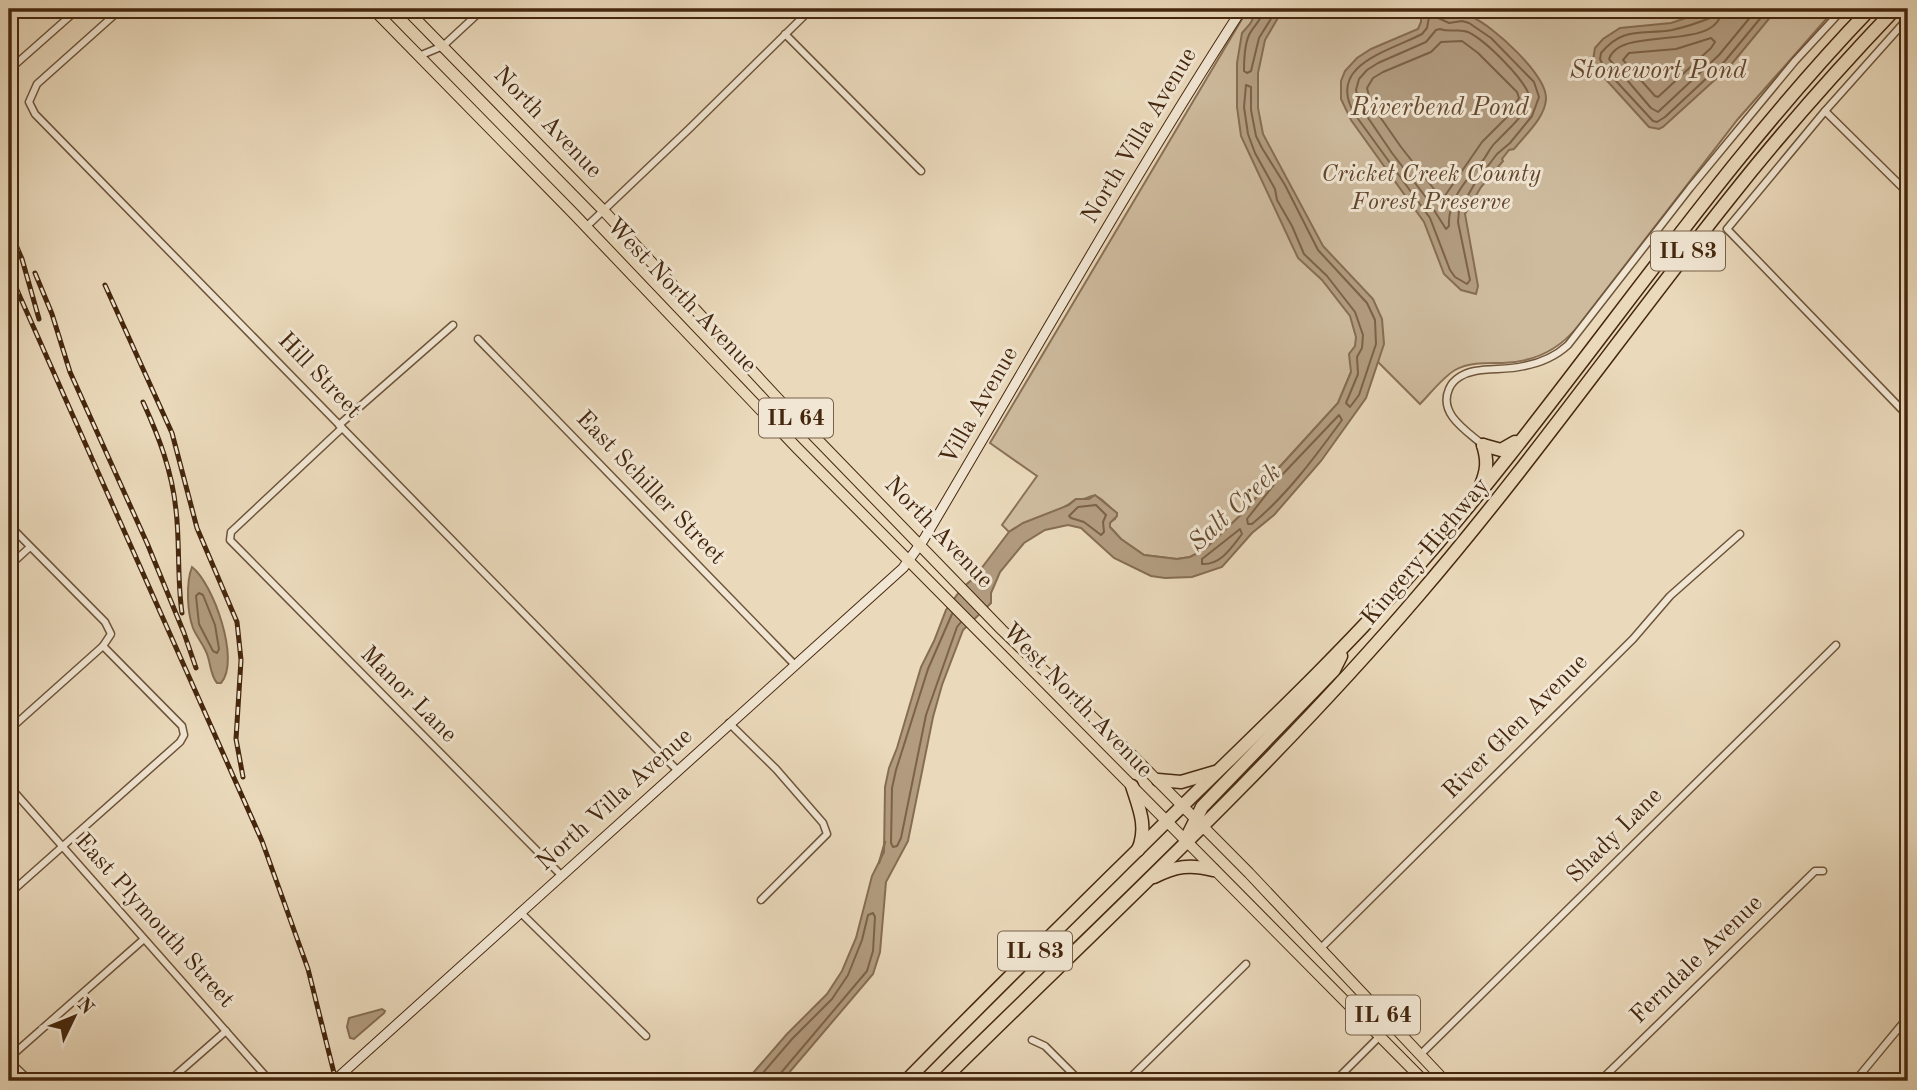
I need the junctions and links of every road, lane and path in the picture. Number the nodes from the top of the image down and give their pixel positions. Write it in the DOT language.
graph roads {
  1 [pos="78,9"];
  2 [pos="121,9"];
  3 [pos="373,9"];
  4 [pos="406,9"];
  5 [pos="483,9"];
  6 [pos="811,9"];
  7 [pos="1242,9"];
  8 [pos="1843,9"];
  9 [pos="1870,9"];
  10 [pos="1895,9"];
  11 [pos="1908,18"];
  12 [pos="785,34"];
  13 [pos="443,46"];
  14 [pos="419,56"];
  15 [pos="9,70"];
  16 [pos="1825,111"];
  17 [pos="921,171"];
  18 [pos="1908,192"];
  19 [pos="603,210"];
  20 [pos="586,227"];
  21 [pos="1072,285"];
  22 [pos="453,325"];
  23 [pos="478,339"];
  24 [pos="1908,416"];
  25 [pos="341,426"];
  26 [pos="1531,426"];
  27 [pos="1483,445"];
  28 [pos="1479,493"];
  29 [pos="9,526"];
  30 [pos="1740,534"];
  31 [pos="920,545"];
  32 [pos="30,547"];
  33 [pos="909,560"];
  34 [pos="9,566"];
  35 [pos="1346,644"];
  36 [pos="1836,645"];
  37 [pos="103,646"];
  38 [pos="794,664"];
  39 [pos="729,723"];
  40 [pos="9,730"];
  41 [pos="1222,769"];
  42 [pos="677,770"];
  43 [pos="1158,780"];
  44 [pos="9,786"];
  45 [pos="1132,786"];
  46 [pos="1183,806"];
  47 [pos="1166,821"];
  48 [pos="1199,822"];
  49 [pos="1185,842"];
  50 [pos="63,846"];
  51 [pos="1137,853"];
  52 [pos="1213,870"];
  53 [pos="1823,871"];
  54 [pos="561,875"];
  55 [pos="1145,881"];
  56 [pos="9,894"];
  57 [pos="761,900"];
  58 [pos="520,912"];
  59 [pos="144,939"];
  60 [pos="1320,949"];
  61 [pos="1246,964"];
  62 [pos="1908,1017"];
  63 [pos="226,1031"];
  64 [pos="646,1036"];
  65 [pos="1380,1036"];
  66 [pos="1032,1040"];
  67 [pos="1420,1055"];
  68 [pos="9,1059"];
  69 [pos="30,1081"];
  70 [pos="169,1081"];
  71 [pos="270,1081"];
  72 [pos="334,1081"];
  73 [pos="906,1081"];
  74 [pos="942,1081"];
  75 [pos="1080,1081"];
  76 [pos="1127,1081"];
  77 [pos="1335,1081"];
  78 [pos="1424,1081"];
  79 [pos="1445,1081"];
  80 [pos="1600,1081"];
  81 [pos="1855,1081"];
  1 -- 15 [label="street"];
  2 -- 25 [label="street, Hill Street"];
  3 -- 14 [label="main road, North Avenue / IL 64"];
  4 -- 13 [label="main road, North Avenue / IL 64"];
  5 -- 13 [label="street"];
  6 -- 12 [label="street"];
  7 -- 21 [label="street, North Villa Avenue"];
  8 -- 27 [label="street"];
  9 -- 26 [label="highway, IL 83"];
  10 -- 48 [label="highway, Kingery Highway / IL 83"];
  11 -- 16 [label="street"];
  12 -- 17 [label="street"];
  12 -- 19 [label="street"];
  13 -- 14 [label="street"];
  13 -- 19 [label="main road, North Avenue / IL 64"];
  14 -- 20 [label="main road, North Avenue / IL 64"];
  16 -- 18 [label="street"];
  16 -- 24 [label="street"];
  19 -- 20 [label="street"];
  19 -- 31 [label="main road, North Avenue / IL 64"];
  20 -- 33 [label="main road, West North Avenue / IL 64"];
  21 -- 31 [label="street, Villa Avenue"];
  22 -- 25 [label="street"];
  23 -- 38 [label="street, East Schiller Street"];
  25 -- 42 [label="street, Hill Street"];
  25 -- 54 [label="street, Manor Lane"];
  26 -- 27 [label="highway"];
  26 -- 28 [label="highway, IL 83"];
  27 -- 28 [label="highway"];
  28 -- 35 [label="highway, IL 83"];
  29 -- 32 [label="street"];
  30 -- 60 [label="street, River Glen Avenue"];
  31 -- 33 [label="street, North Villa Avenue"];
  31 -- 43 [label="main road, North Avenue / IL 64"];
  32 -- 34 [label="street"];
  32 -- 37 [label="street"];
  33 -- 38 [label="street, North Villa Avenue"];
  33 -- 45 [label="main road, West North Avenue / IL 64"];
  35 -- 41 [label="highway, IL 83"];
  35 -- 48 [label="highway"];
  36 -- 67 [label="street, Shady Lane"];
  37 -- 40 [label="street"];
  37 -- 50 [label="street"];
  38 -- 39 [label="street, North Villa Avenue"];
  39 -- 42 [label="street, North Villa Avenue"];
  39 -- 57 [label="street"];
  41 -- 43 [label="highway"];
  41 -- 46 [label="highway, IL 83"];
  42 -- 54 [label="street, North Villa Avenue"];
  43 -- 46 [label="main road, North Avenue / IL 64"];
  44 -- 50 [label="street, East Plymouth Street"];
  45 -- 47 [label="main road, West North Avenue / IL 64"];
  45 -- 51 [label="highway"];
  46 -- 47 [label="highway, IL 83"];
  46 -- 48 [label="main road, North Avenue / IL 64"];
  47 -- 49 [label="main road, West North Avenue / IL 64"];
  47 -- 51 [label="highway, IL 83"];
  48 -- 49 [label="highway, Kingery Highway / IL 83"];
  48 -- 60 [label="main road, North Avenue / IL 64"];
  49 -- 52 [label="main road, West North Avenue / IL 64"];
  49 -- 55 [label="highway, Kingery Highway / IL 83"];
  50 -- 56 [label="street"];
  50 -- 59 [label="street, East Plymouth Street"];
  51 -- 73 [label="highway, IL 83"];
  52 -- 55 [label="highway"];
  52 -- 65 [label="main road, West North Avenue / IL 64"];
  53 -- 80 [label="street, Ferndale Avenue"];
  54 -- 58 [label="street, North Villa Avenue"];
  55 -- 74 [label="highway, Kingery Highway / IL 83"];
  58 -- 64 [label="street"];
  58 -- 72 [label="street, North Villa Avenue"];
  59 -- 63 [label="street, East Plymouth Street"];
  59 -- 68 [label="street"];
  60 -- 67 [label="main road, North Avenue / IL 64"];
  61 -- 76 [label="street"];
  62 -- 81 [label="street"];
  63 -- 70 [label="street"];
  63 -- 71 [label="street, East Plymouth Street"];
  65 -- 77 [label="street"];
  65 -- 78 [label="main road, West North Avenue / IL 64"];
  66 -- 75 [label="street"];
  67 -- 79 [label="main road, North Avenue / IL 64"];
  68 -- 69 [label="street"];
}
